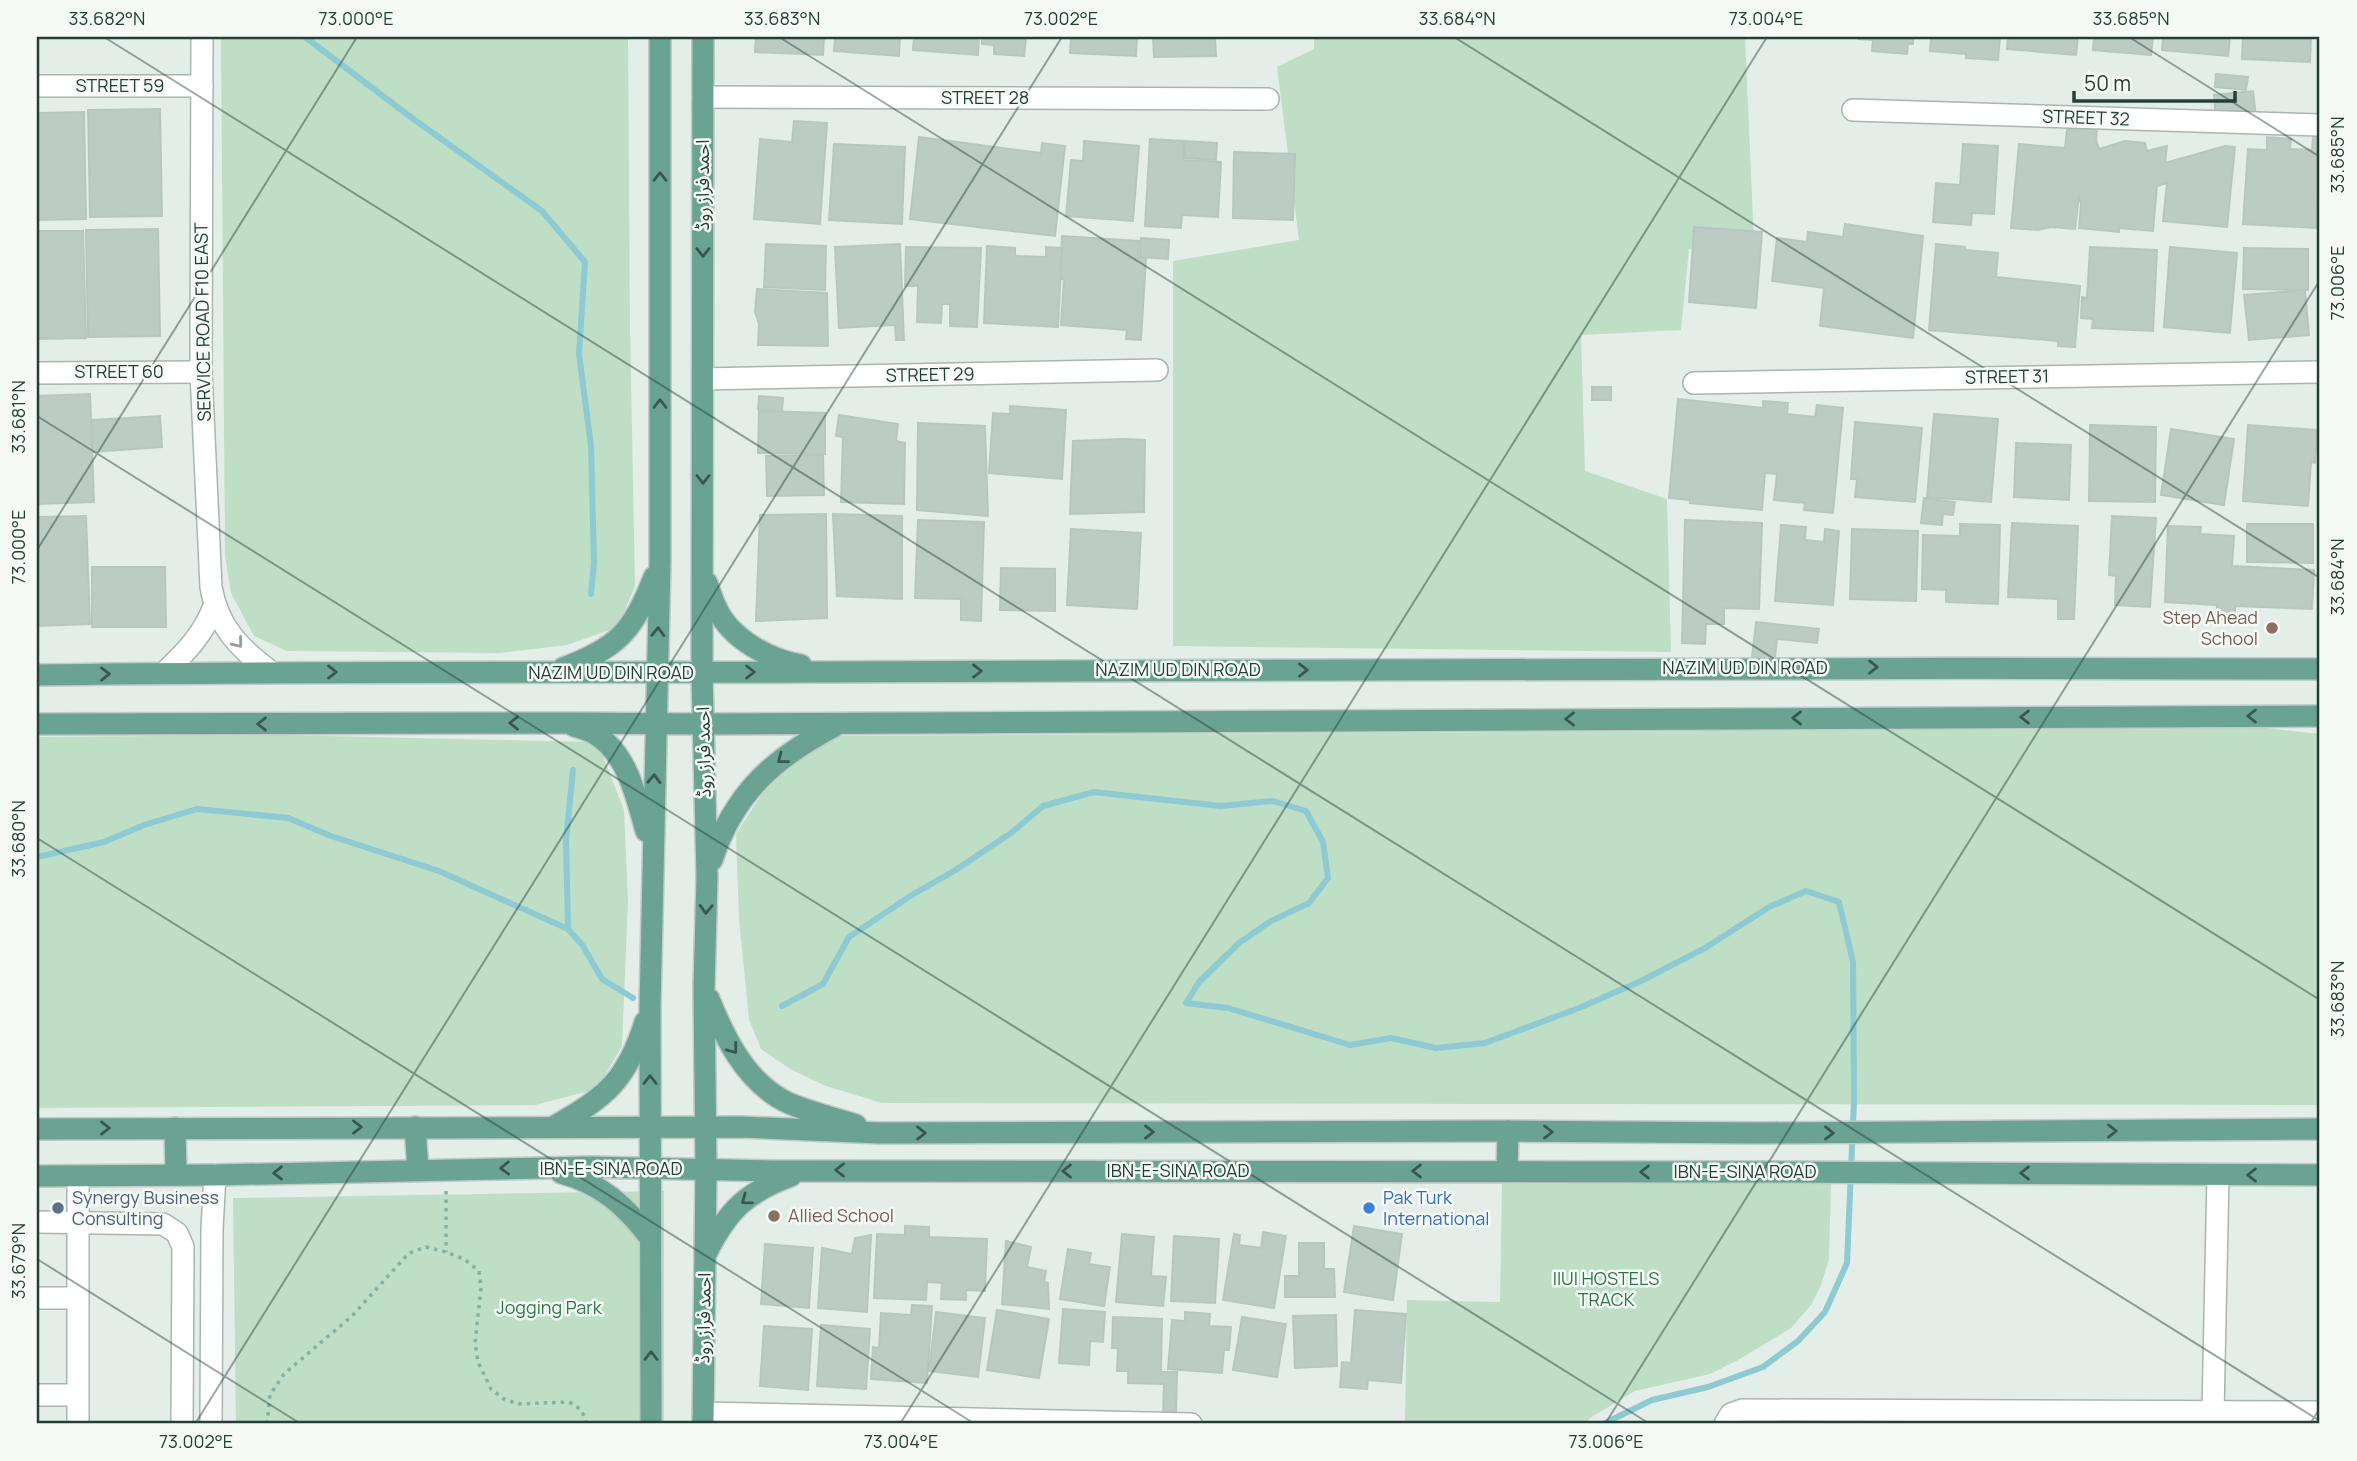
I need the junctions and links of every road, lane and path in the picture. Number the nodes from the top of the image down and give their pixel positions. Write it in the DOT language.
graph roads {
  1 [pos="202,37"];
  2 [pos="660,37"];
  3 [pos="703,37"];
  4 [pos="37,86"];
  5 [pos="202,86"];
  6 [pos="703,97"];
  7 [pos="1268,99"];
  8 [pos="1853,110"];
  9 [pos="2320,125"];
  10 [pos="1157,370"];
  11 [pos="201,372"];
  12 [pos="2320,372"];
  13 [pos="37,373"];
  14 [pos="702,379"];
  15 [pos="1694,383"];
  16 [pos="660,563"];
  17 [pos="703,572"];
  18 [pos="214,606"];
  19 [pos="2320,670"];
  20 [pos="271,672"];
  21 [pos="836,672"];
  22 [pos="164,673"];
  23 [pos="548,673"];
  24 [pos="657,673"];
  25 [pos="702,673"];
  26 [pos="37,675"];
  27 [pos="2320,716"];
  28 [pos="566,723"];
  29 [pos="840,723"];
  30 [pos="37,724"];
  31 [pos="655,724"];
  32 [pos="704,724"];
  33 [pos="652,850"];
  34 [pos="707,877"];
  35 [pos="704,987"];
  36 [pos="650,1007"];
  37 [pos="415,1127"];
  38 [pos="553,1127"];
  39 [pos="650,1127"];
  40 [pos="706,1127"];
  41 [pos="175,1128"];
  42 [pos="37,1129"];
  43 [pos="2320,1129"];
  44 [pos="1508,1131"];
  45 [pos="880,1133"];
  46 [pos="543,1168"];
  47 [pos="650,1168"];
  48 [pos="446,1169"];
  49 [pos="418,1170"];
  50 [pos="706,1170"];
  51 [pos="806,1170"];
  52 [pos="1507,1171"];
  53 [pos="176,1175"];
  54 [pos="215,1175"];
  55 [pos="2218,1175"];
  56 [pos="2320,1175"];
  57 [pos="37,1176"];
  58 [pos="78,1176"];
  59 [pos="37,1222"];
  60 [pos="78,1222"];
  61 [pos="650,1238"];
  62 [pos="446,1252"];
  63 [pos="705,1256"];
  64 [pos="37,1298"];
  65 [pos="77,1298"];
  66 [pos="37,1395"];
  67 [pos="78,1395"];
  68 [pos="2213,1412"];
  69 [pos="2320,1412"];
  70 [pos="703,1419"];
  71 [pos="78,1424"];
  72 [pos="182,1424"];
  73 [pos="211,1424"];
  74 [pos="267,1424"];
  75 [pos="586,1424"];
  76 [pos="651,1424"];
  77 [pos="1191,1424"];
  78 [pos="1725,1424"];
  1 -- 5 [label="street, SERVICE ROAD F10 EAST"];
  16 -- 2 [label="main road, one-way"];
  3 -- 6 [label="main road, احمد فراز روڈ"];
  4 -- 5 [label="street, STREET 59"];
  5 -- 11 [label="street, SERVICE ROAD F10 EAST"];
  6 -- 7 [label="street, STREET 28"];
  6 -- 14 [label="main road, احمد فراز روڈ, one-way"];
  8 -- 9 [label="street, STREET 32"];
  10 -- 14 [label="street, STREET 29"];
  11 -- 13 [label="street, STREET 60"];
  11 -- 18 [label="street, SERVICE ROAD F10 EAST"];
  12 -- 15 [label="street, STREET 31"];
  14 -- 17 [label="main road, احمد فراز روڈ, one-way"];
  16 -- 23 [label="main road"];
  24 -- 16 [label="main road, one-way"];
  17 -- 21 [label="main road"];
  17 -- 25 [label="main road, احمد فراز روڈ"];
  18 -- 20 [label="street, SERVICE ROAD F10 EAST, one-way"];
  18 -- 22 [label="street"];
  21 -- 19 [label="main road, NAZIM UD DIN ROAD, one-way"];
  20 -- 22 [label="main road, NAZIM UD DIN ROAD"];
  20 -- 23 [label="main road, NAZIM UD DIN ROAD, one-way"];
  25 -- 21 [label="main road, NAZIM UD DIN ROAD, one-way"];
  26 -- 22 [label="main road, NAZIM UD DIN ROAD, one-way"];
  23 -- 24 [label="main road, NAZIM UD DIN ROAD"];
  24 -- 25 [label="main road, NAZIM UD DIN ROAD"];
  24 -- 31 [label="main road"];
  25 -- 32 [label="main road, احمد فراز روڈ"];
  27 -- 29 [label="main road, one-way"];
  28 -- 30 [label="main road, one-way"];
  28 -- 31 [label="main road"];
  28 -- 33 [label="main road"];
  29 -- 32 [label="main road"];
  29 -- 34 [label="main road, one-way"];
  31 -- 32 [label="main road"];
  33 -- 31 [label="main road, one-way"];
  32 -- 34 [label="main road, احمد فراز روڈ"];
  33 -- 36 [label="main road"];
  34 -- 35 [label="main road, احمد فراز روڈ, one-way"];
  35 -- 40 [label="main road, احمد فراز روڈ"];
  35 -- 45 [label="main road, one-way"];
  36 -- 38 [label="main road"];
  39 -- 36 [label="main road, one-way"];
  37 -- 38 [label="main road"];
  41 -- 37 [label="main road, one-way"];
  37 -- 49 [label="main road"];
  38 -- 39 [label="main road"];
  39 -- 40 [label="main road"];
  39 -- 47 [label="main road"];
  40 -- 45 [label="main road"];
  40 -- 50 [label="main road, احمد فراز روڈ"];
  42 -- 41 [label="main road, one-way"];
  41 -- 53 [label="main road"];
  44 -- 43 [label="main road, one-way"];
  45 -- 44 [label="main road, one-way"];
  44 -- 52 [label="main road"];
  46 -- 47 [label="main road, IBN-E-SINA ROAD"];
  46 -- 48 [label="main road, IBN-E-SINA ROAD, one-way"];
  46 -- 61 [label="main road"];
  47 -- 50 [label="main road, IBN-E-SINA ROAD"];
  47 -- 61 [label="main road"];
  48 -- 49 [label="main road, IBN-E-SINA ROAD"];
  48 -- 62 [label="path"];
  49 -- 54 [label="main road, IBN-E-SINA ROAD, one-way"];
  50 -- 51 [label="main road, IBN-E-SINA ROAD"];
  50 -- 63 [label="main road, احمد فراز روڈ"];
  52 -- 51 [label="main road, IBN-E-SINA ROAD, one-way"];
  51 -- 63 [label="main road, one-way"];
  55 -- 52 [label="main road, IBN-E-SINA ROAD, one-way"];
  53 -- 54 [label="main road, IBN-E-SINA ROAD"];
  53 -- 58 [label="main road, IBN-E-SINA ROAD"];
  54 -- 73 [label="street"];
  56 -- 55 [label="main road, IBN-E-SINA ROAD, one-way"];
  55 -- 68 [label="street"];
  57 -- 58 [label="main road, IBN-E-SINA ROAD"];
  58 -- 60 [label="street"];
  59 -- 60 [label="street"];
  60 -- 65 [label="street"];
  60 -- 72 [label="street"];
  76 -- 61 [label="main road, one-way"];
  62 -- 74 [label="path"];
  62 -- 75 [label="path"];
  63 -- 70 [label="main road, احمد فراز روڈ"];
  64 -- 65 [label="street"];
  65 -- 67 [label="street"];
  66 -- 67 [label="street"];
  67 -- 71 [label="street"];
  68 -- 69 [label="street"];
  68 -- 78 [label="street"];
  70 -- 77 [label="street"];
}
